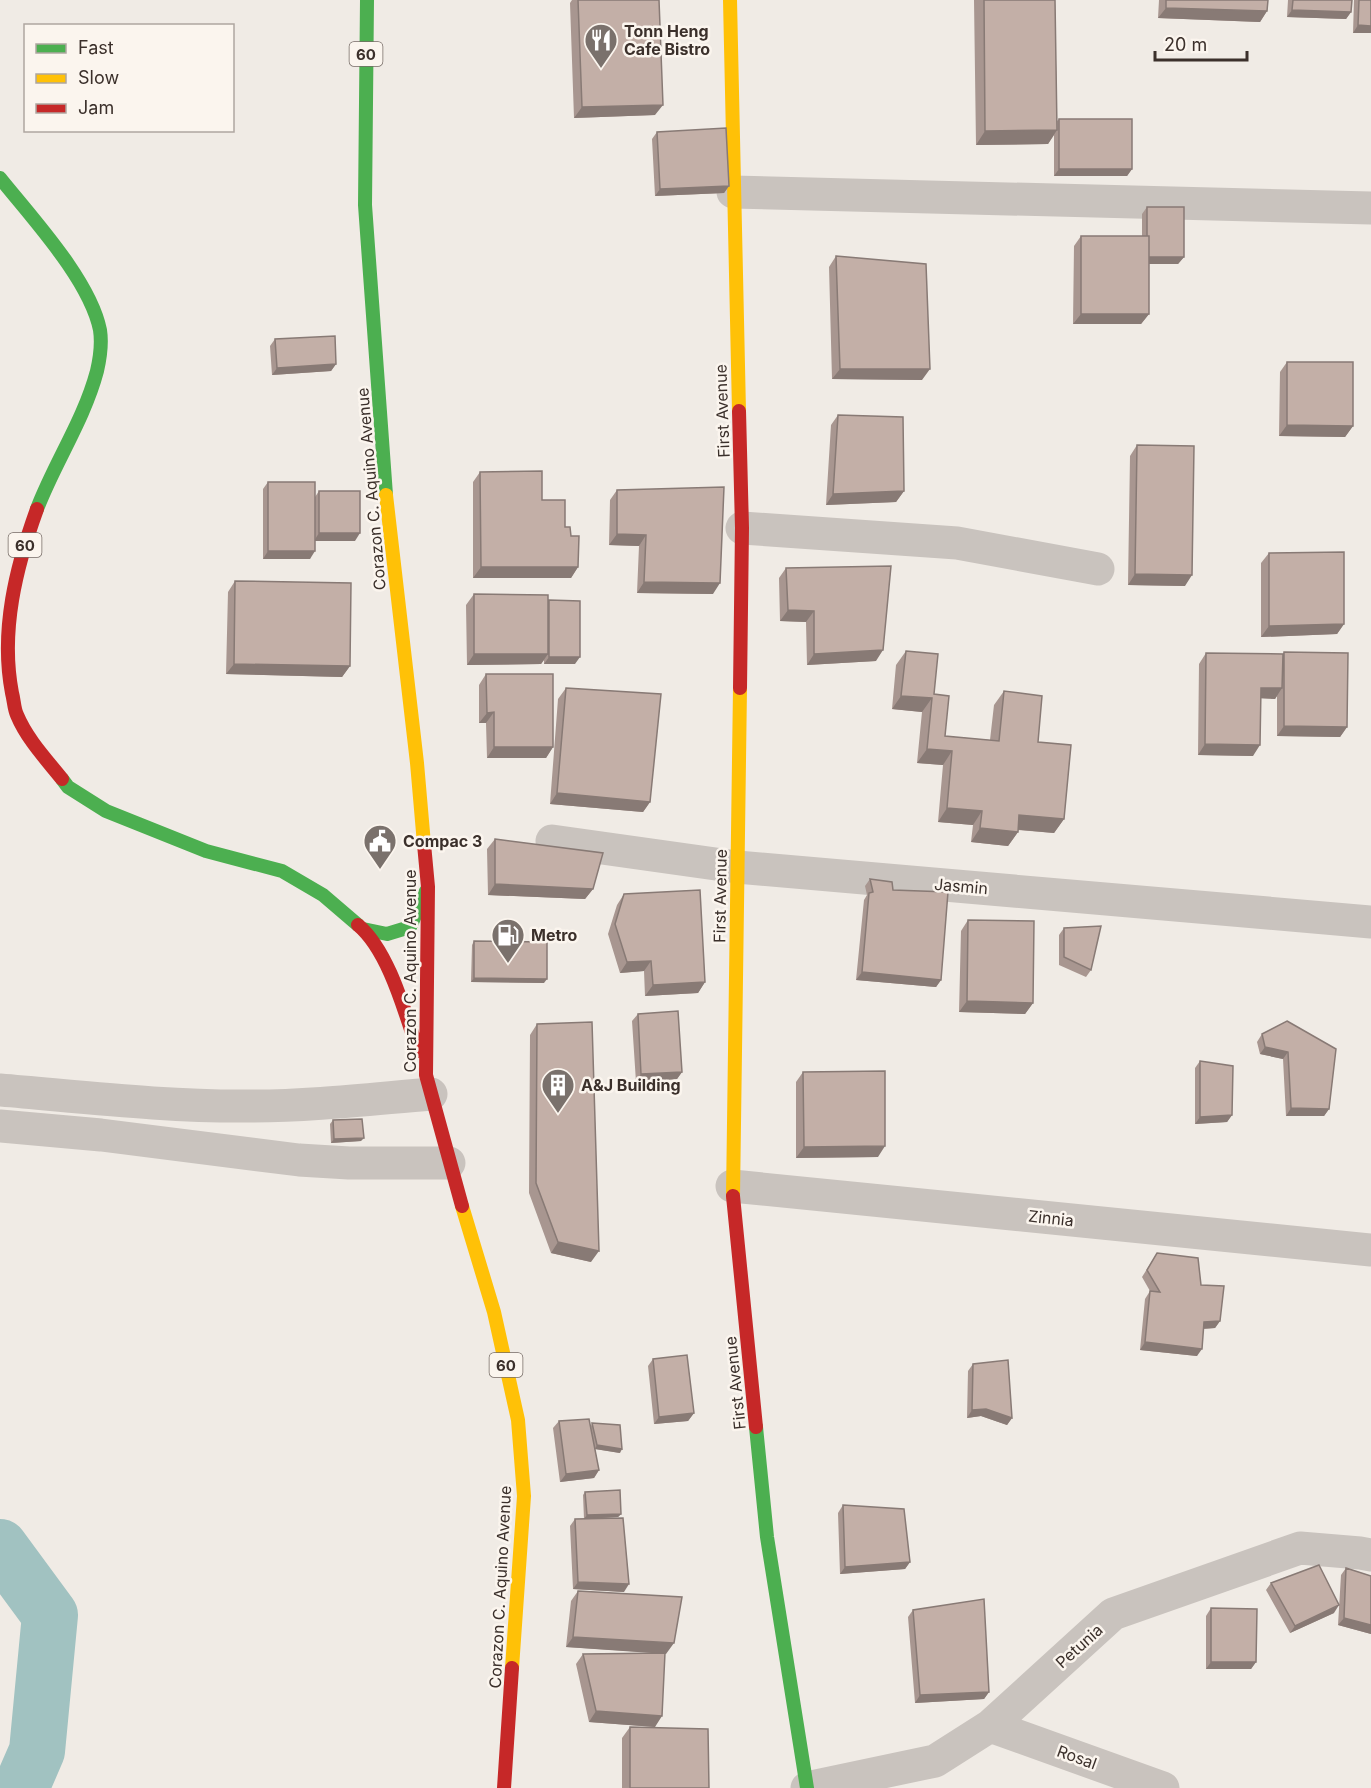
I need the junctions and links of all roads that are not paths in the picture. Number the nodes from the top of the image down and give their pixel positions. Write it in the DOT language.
graph roads {
  1 [pos="367,0"];
  2 [pos="730,0"];
  3 [pos="0,178"];
  4 [pos="733,192"];
  5 [pos="1371,208"];
  6 [pos="742,528"];
  7 [pos="1098,569"];
  8 [pos="552,841"];
  9 [pos="737,867"];
  10 [pos="428,887"];
  11 [pos="1371,905"];
  12 [pos="1371,922"];
  13 [pos="363,929"];
  14 [pos="1371,937"];
  15 [pos="428,1085"];
  16 [pos="0,1090"];
  17 [pos="0,1126"];
  18 [pos="449,1163"];
  19 [pos="732,1186"];
  20 [pos="1371,1250"];
  21 [pos="1371,1555"];
  22 [pos="990,1726"];
  23 [pos="504,1788"];
  24 [pos="807,1788"];
  25 [pos="1163,1788"];
  1 -- 10 [label="main road, Corazon C. Aquino Avenue / 60"];
  2 -- 4 [label="main road, First Avenue"];
  3 -- 13 [label="main road, 60"];
  4 -- 5 [label="street"];
  4 -- 6 [label="main road, First Avenue"];
  6 -- 7 [label="street"];
  6 -- 9 [label="main road, First Avenue"];
  8 -- 9 [label="street, Jasmin"];
  9 -- 12 [label="street, Jasmin"];
  9 -- 19 [label="main road, First Avenue"];
  10 -- 13 [label="main road"];
  10 -- 15 [label="main road, Corazon C. Aquino Avenue / 60"];
  11 -- 12 [label="street"];
  12 -- 14 [label="street"];
  13 -- 15 [label="main road, 60"];
  15 -- 16 [label="street"];
  15 -- 18 [label="main road, Corazon C. Aquino Avenue / 60"];
  17 -- 18 [label="street"];
  18 -- 23 [label="main road, Corazon C. Aquino Avenue / 60"];
  19 -- 20 [label="street, Zinnia"];
  19 -- 24 [label="main road, First Avenue"];
  21 -- 22 [label="street, Petunia"];
  22 -- 24 [label="street, Petunia"];
  22 -- 25 [label="street, Rosal"];
}
